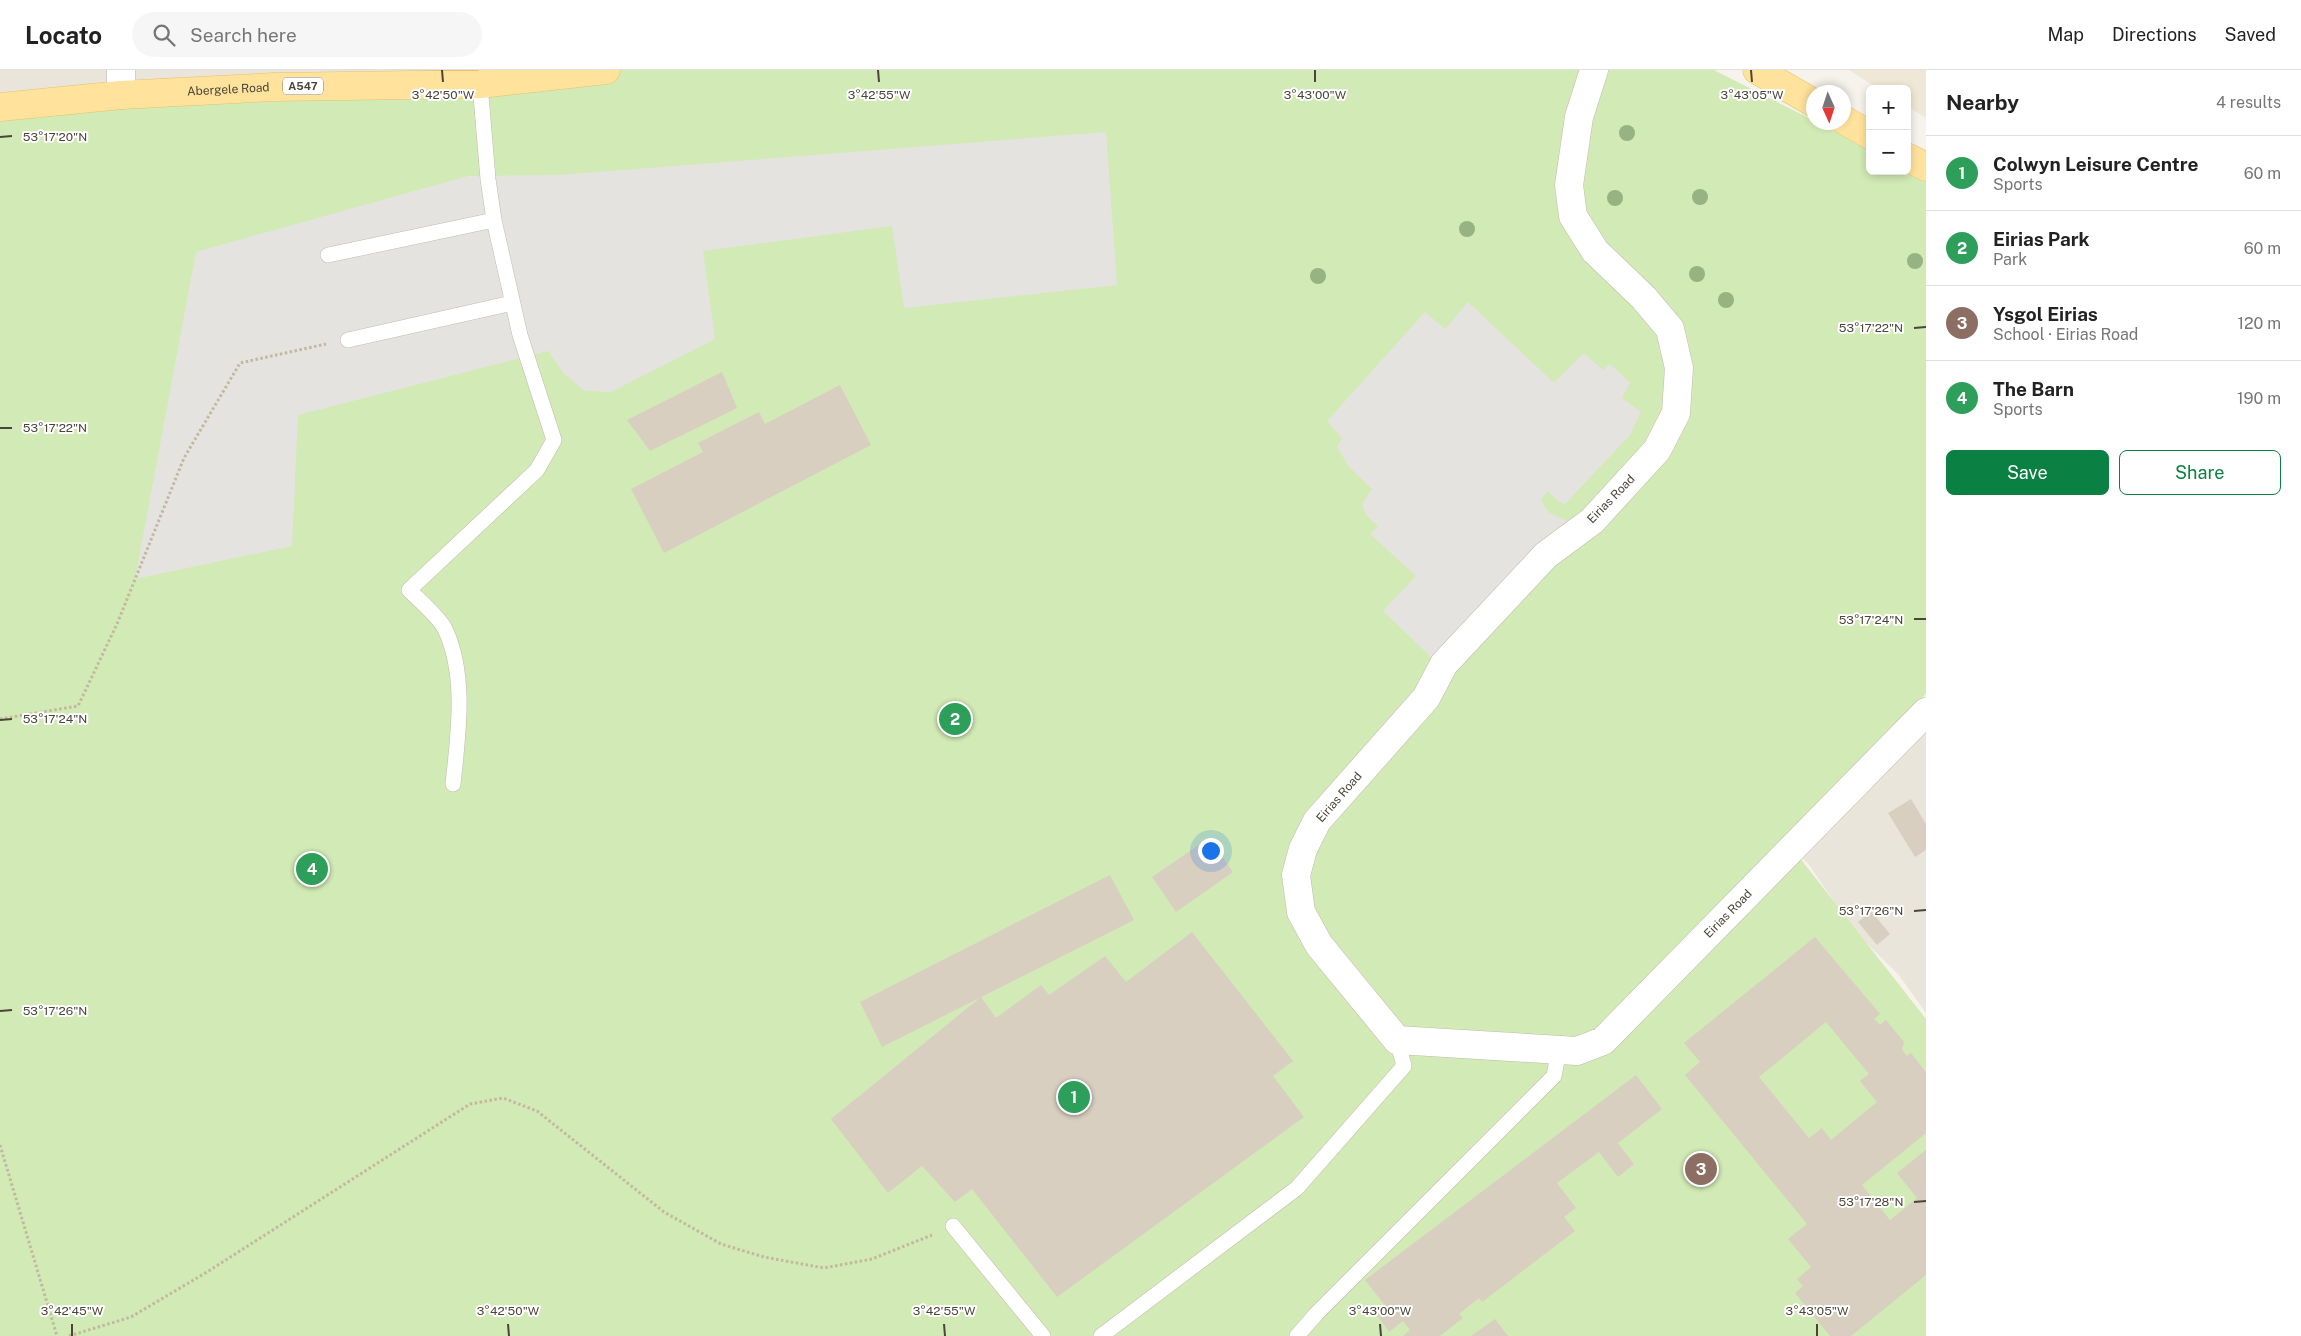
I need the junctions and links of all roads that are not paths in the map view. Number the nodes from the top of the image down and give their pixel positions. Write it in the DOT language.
graph roads {
  1 [pos="606,70"];
  2 [pos="1594,70"];
  3 [pos="1757,70"];
  4 [pos="121,83"];
  5 [pos="480,84"];
  6 [pos="1806,98"];
  7 [pos="0,107"];
  8 [pos="1851,124"];
  9 [pos="1866,133"];
  10 [pos="1911,159"];
  11 [pos="1926,167"];
  12 [pos="494,220"];
  13 [pos="328,255"];
  14 [pos="512,303"];
  15 [pos="348,340"];
  16 [pos="1926,714"];
  17 [pos="453,784"];
  18 [pos="1397,1040"];
  19 [pos="1559,1050"];
  20 [pos="953,1226"];
  21 [pos="1043,1336"];
  22 [pos="1101,1336"];
  23 [pos="1297,1336"];
  1 -- 5 [label="main road, Abergele Road / A547"];
  2 -- 18 [label="street, Eirias Road"];
  3 -- 6 [label="main road"];
  4 -- 5 [label="main road, Abergele Road / A547"];
  4 -- 7 [label="main road, Abergele Road / A547"];
  5 -- 12 [label="lane"];
  8 -- 9 [label="main road"];
  10 -- 11 [label="main road"];
  12 -- 13 [label="lane"];
  12 -- 14 [label="lane"];
  14 -- 15 [label="lane"];
  14 -- 17 [label="lane"];
  16 -- 19 [label="street, Eirias Road"];
  18 -- 19 [label="street, Eirias Road"];
  18 -- 22 [label="lane"];
  19 -- 23 [label="lane"];
  20 -- 21 [label="lane"];
}
